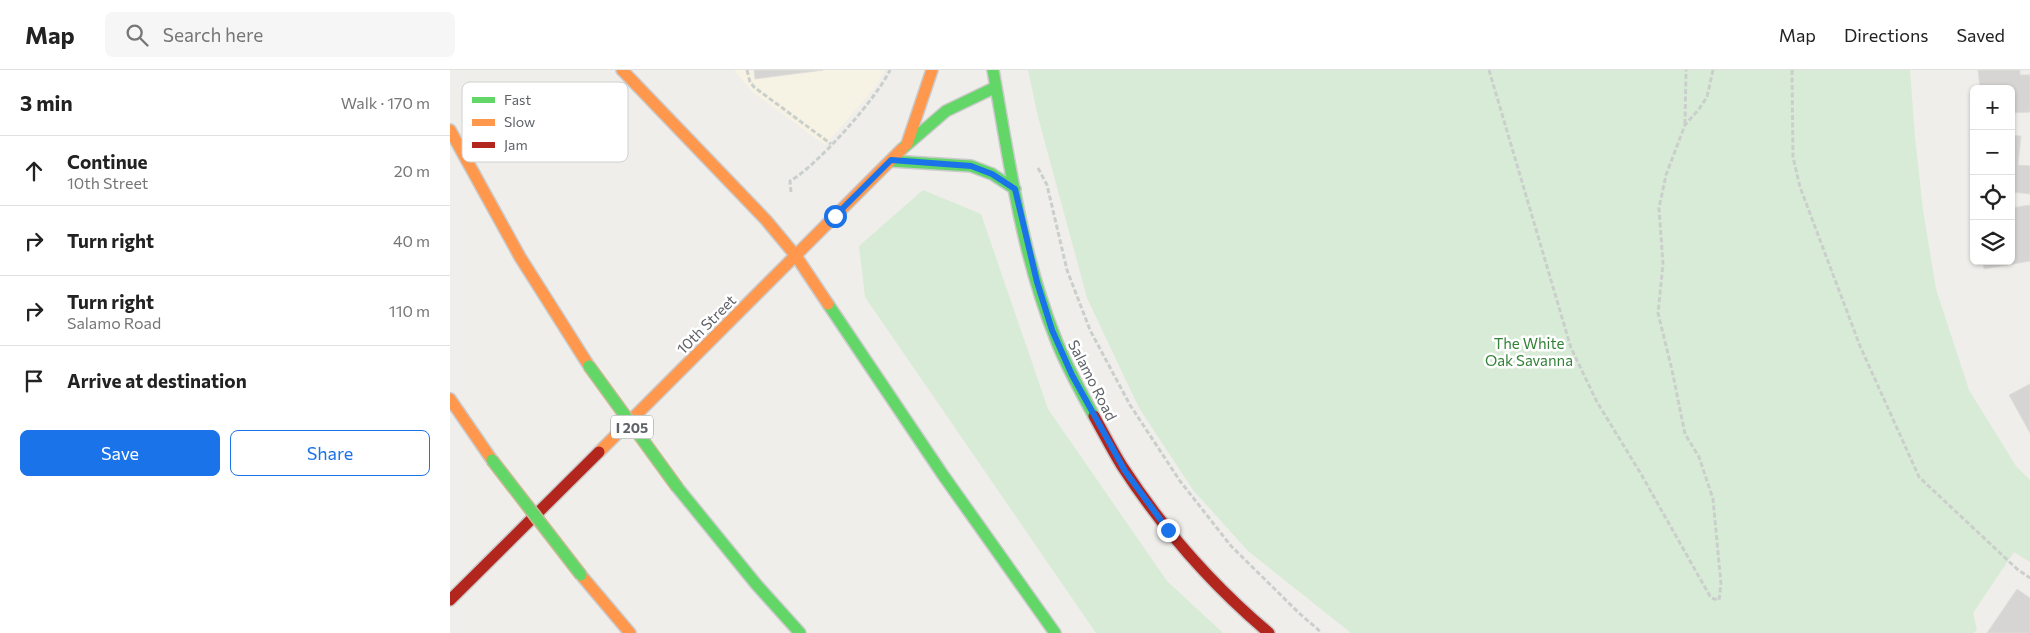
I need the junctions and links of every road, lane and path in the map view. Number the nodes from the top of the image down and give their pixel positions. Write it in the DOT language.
graph roads {
  1 [pos="622,70"];
  2 [pos="747,70"];
  3 [pos="890,70"];
  4 [pos="932,70"];
  5 [pos="993,70"];
  6 [pos="1489,70"];
  7 [pos="1686,70"];
  8 [pos="1713,70"];
  9 [pos="1792,70"];
  10 [pos="996,86"];
  11 [pos="1685,125"];
  12 [pos="450,130"];
  13 [pos="831,144"];
  14 [pos="906,145"];
  15 [pos="462,152"];
  16 [pos="891,160"];
  17 [pos="1034,160"];
  18 [pos="468,162"];
  19 [pos="1015,189"];
  20 [pos="791,192"];
  21 [pos="796,256"];
  22 [pos="450,399"];
  23 [pos="2030,578"];
  24 [pos="450,600"];
  25 [pos="630,633"];
  26 [pos="800,633"];
  27 [pos="1055,633"];
  28 [pos="1269,633"];
  29 [pos="1322,633"];
  1 -- 21 [label="main road"];
  2 -- 13 [label="path"];
  3 -- 13 [label="path"];
  4 -- 14 [label="main road"];
  5 -- 10 [label="main road, Salamo Road"];
  6 -- 11 [label="path"];
  7 -- 11 [label="path"];
  8 -- 11 [label="path"];
  9 -- 23 [label="path"];
  10 -- 14 [label="main road, 10th Street"];
  10 -- 19 [label="main road, Salamo Road"];
  12 -- 15 [label="main road, I 205, bridge"];
  13 -- 20 [label="path"];
  14 -- 16 [label="main road, 10th Street"];
  16 -- 19 [label="main road"];
  16 -- 21 [label="main road, 10th Street"];
  17 -- 29 [label="path"];
  18 -- 26 [label="main road, I 205, bridge"];
  19 -- 28 [label="main road, Salamo Road"];
  21 -- 24 [label="main road, 10th Street"];
  21 -- 27 [label="main road"];
  22 -- 25 [label="main road, bridge"];
}
